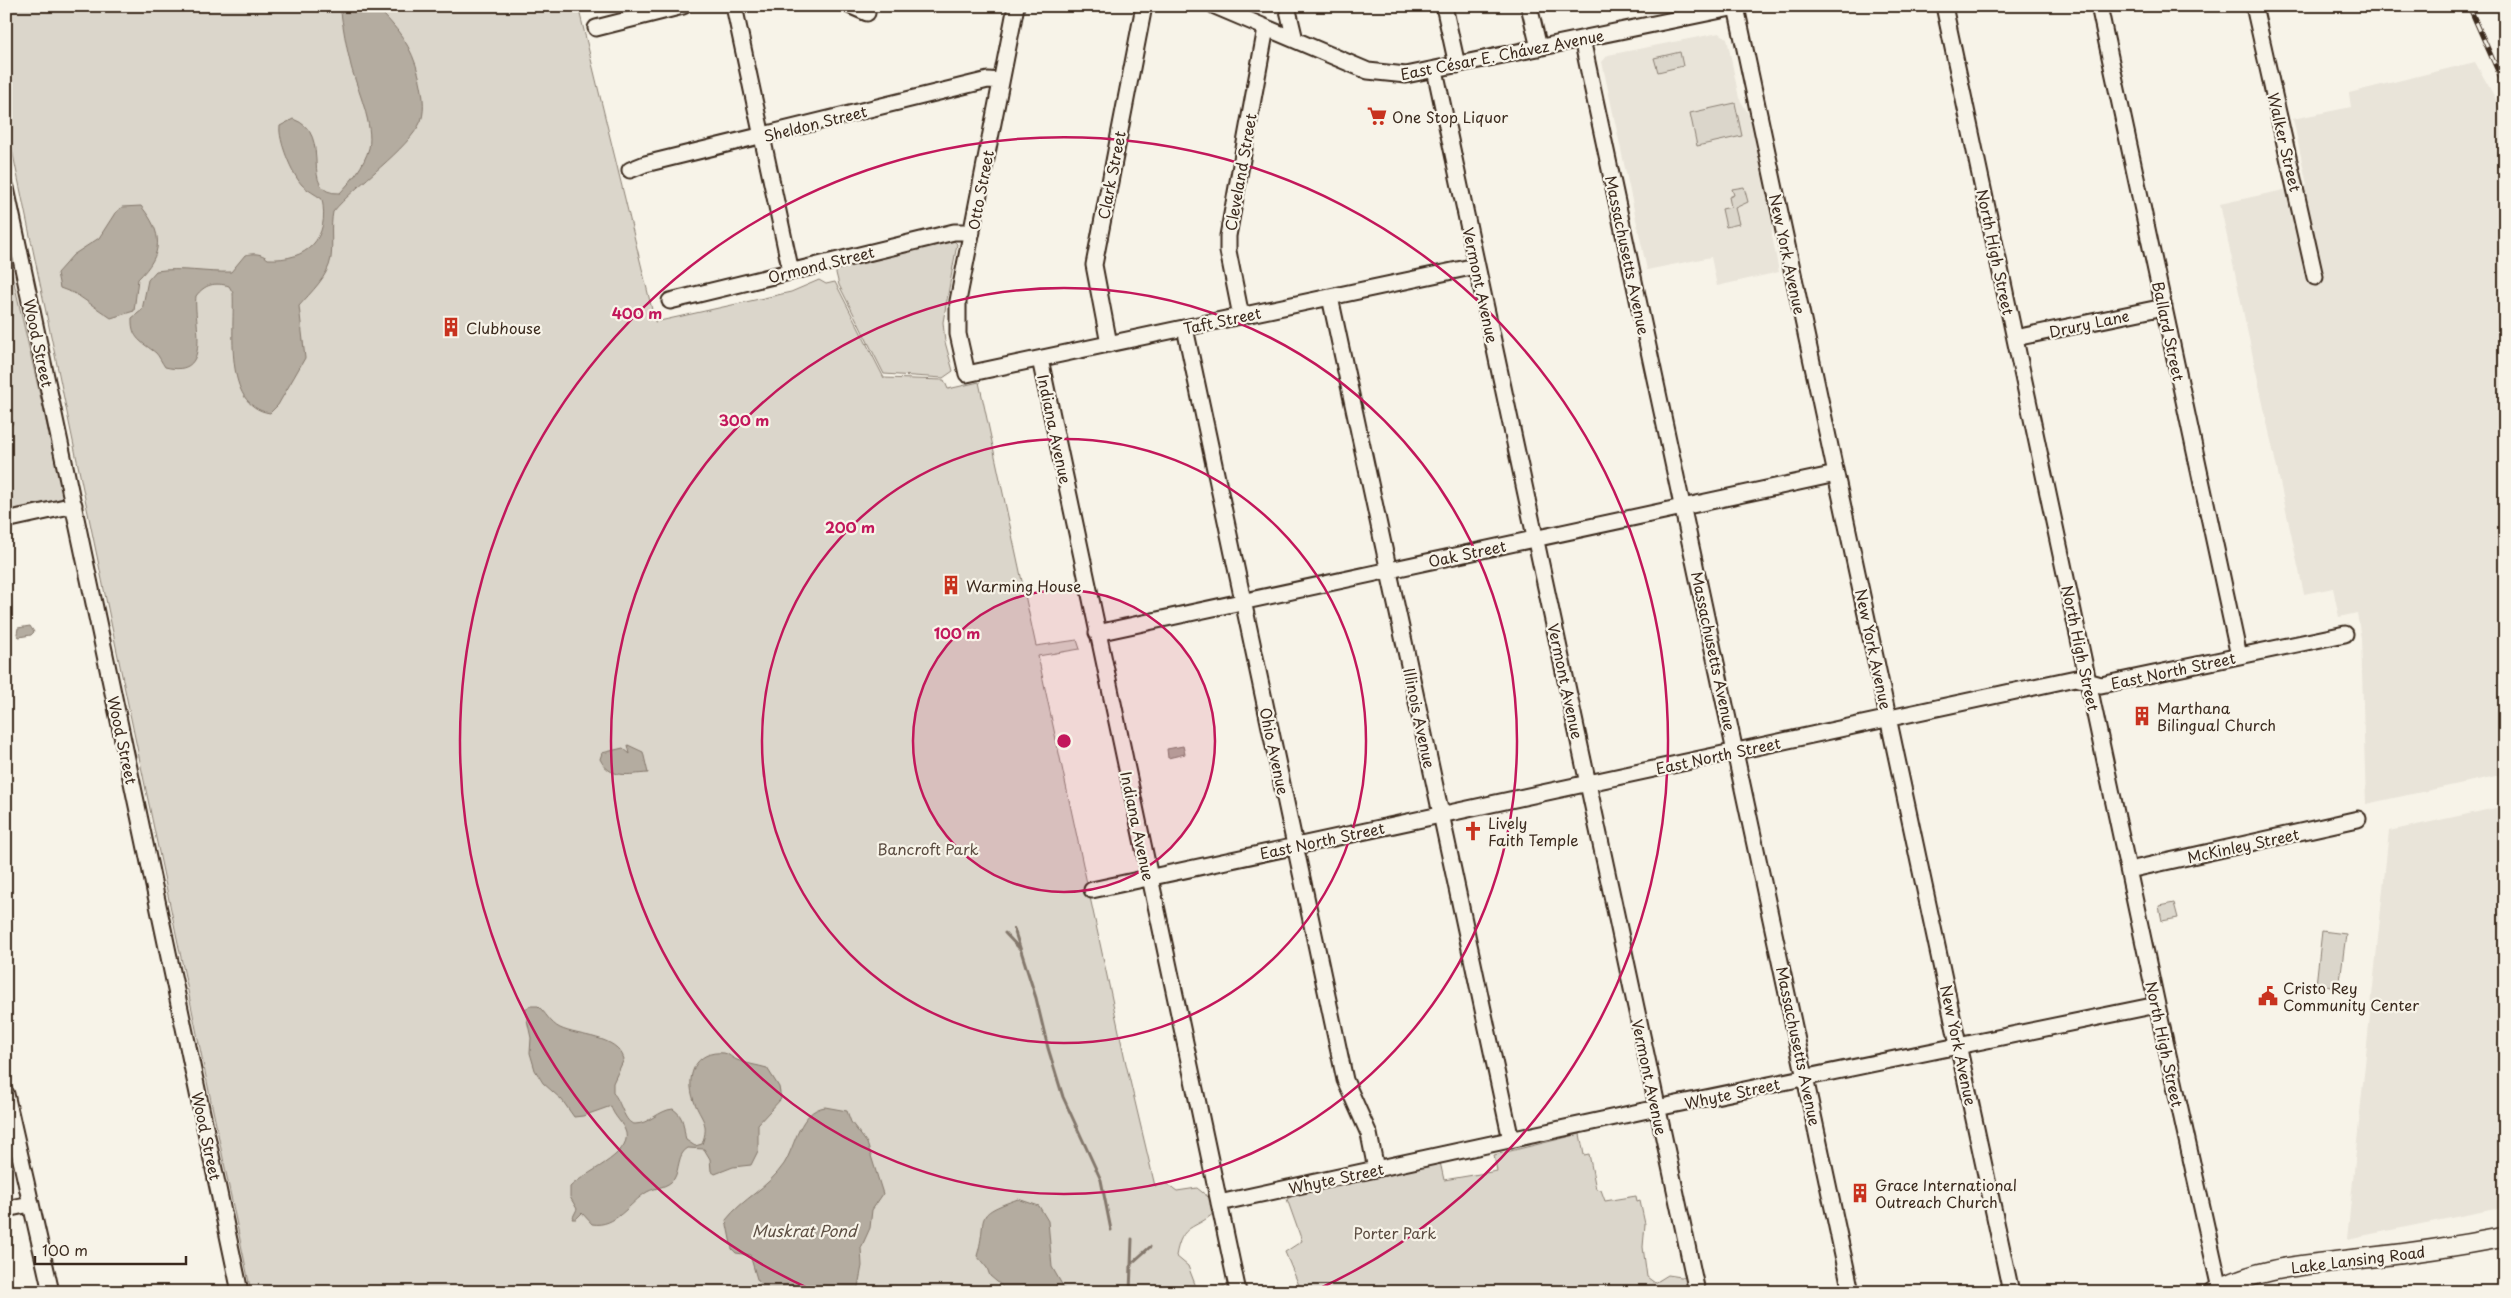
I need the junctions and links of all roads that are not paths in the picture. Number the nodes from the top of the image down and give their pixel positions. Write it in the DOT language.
graph roads {
  1 [pos="683,6"];
  2 [pos="734,6"];
  3 [pos="851,6"];
  4 [pos="1016,6"];
  5 [pos="1144,6"];
  6 [pos="1215,6"];
  7 [pos="1288,6"];
  8 [pos="1444,6"];
  9 [pos="1530,6"];
  10 [pos="1944,6"];
  11 [pos="2099,6"];
  12 [pos="2254,6"];
  13 [pos="1738,7"];
  14 [pos="867,13"];
  15 [pos="596,28"];
  16 [pos="1266,28"];
  17 [pos="1582,39"];
  18 [pos="1295,40"];
  19 [pos="1539,48"];
  20 [pos="1457,65"];
  21 [pos="1435,70"];
  22 [pos="1001,81"];
  23 [pos="762,136"];
  24 [pos="630,170"];
  25 [pos="6,188"];
  26 [pos="972,232"];
  27 [pos="1476,266"];
  28 [pos="792,272"];
  29 [pos="2315,277"];
  30 [pos="1330,297"];
  31 [pos="670,301"];
  32 [pos="2164,307"];
  33 [pos="1241,316"];
  34 [pos="1185,328"];
  35 [pos="2015,338"];
  36 [pos="1109,344"];
  37 [pos="1040,360"];
  38 [pos="967,374"];
  39 [pos="1836,474"];
  40 [pos="74,504"];
  41 [pos="1682,507"];
  42 [pos="6,520"];
  43 [pos="1535,538"];
  44 [pos="1388,570"];
  45 [pos="1243,601"];
  46 [pos="1097,633"];
  47 [pos="2345,634"];
  48 [pos="2238,656"];
  49 [pos="2088,682"];
  50 [pos="1889,719"];
  51 [pos="1736,751"];
  52 [pos="1588,783"];
  53 [pos="1441,815"];
  54 [pos="2358,819"];
  55 [pos="1296,846"];
  56 [pos="2128,870"];
  57 [pos="1149,878"];
  58 [pos="1092,890"];
  59 [pos="2157,1005"];
  60 [pos="1959,1046"];
  61 [pos="1806,1078"];
  62 [pos="6,1094"];
  63 [pos="1657,1108"];
  64 [pos="1510,1140"];
  65 [pos="1376,1169"];
  66 [pos="1219,1203"];
  67 [pos="30,1204"];
  68 [pos="6,1209"];
  69 [pos="2505,1237"];
  70 [pos="2217,1290"];
  71 [pos="51,1292"];
  72 [pos="240,1292"];
  73 [pos="1238,1292"];
  74 [pos="1697,1292"];
  75 [pos="1851,1292"];
  76 [pos="2011,1292"];
  1 -- 15 [label="street"];
  2 -- 23 [label="street"];
  3 -- 14 [label="street"];
  4 -- 22 [label="street, Otto Street"];
  5 -- 36 [label="street, Clark Street"];
  6 -- 16 [label="street, East César E. Chávez Avenue"];
  7 -- 18 [label="street"];
  8 -- 20 [label="street"];
  9 -- 19 [label="street"];
  10 -- 35 [label="street, North High Street"];
  11 -- 32 [label="street, Ballard Street"];
  12 -- 29 [label="street, Walker Street"];
  13 -- 17 [label="street, East César E. Chávez Avenue"];
  13 -- 39 [label="street, New York Avenue"];
  16 -- 18 [label="street, East César E. Chávez Avenue"];
  16 -- 33 [label="street, Cleveland Street"];
  17 -- 19 [label="street, East César E. Chávez Avenue"];
  17 -- 41 [label="street, Massachusetts Avenue"];
  18 -- 21 [label="street, East César E. Chávez Avenue"];
  19 -- 20 [label="street, East César E. Chávez Avenue"];
  20 -- 21 [label="street, East César E. Chávez Avenue"];
  21 -- 27 [label="street, Vermont Avenue"];
  22 -- 23 [label="street, Sheldon Street"];
  22 -- 26 [label="street, Otto Street"];
  23 -- 24 [label="street, Sheldon Street"];
  23 -- 28 [label="street"];
  25 -- 40 [label="street, Wood Street"];
  26 -- 28 [label="street, Ormond Street"];
  26 -- 38 [label="street, Otto Street"];
  27 -- 30 [label="street, Taft Street"];
  27 -- 43 [label="street, Vermont Avenue"];
  28 -- 31 [label="street, Ormond Street"];
  30 -- 33 [label="street, Taft Street"];
  30 -- 44 [label="street, Illinois Avenue"];
  32 -- 35 [label="street, Drury Lane"];
  32 -- 48 [label="street, Ballard Street"];
  33 -- 34 [label="street, Taft Street"];
  34 -- 36 [label="street, Taft Street"];
  34 -- 45 [label="street, Ohio Avenue"];
  35 -- 49 [label="street, North High Street"];
  36 -- 37 [label="street, Taft Street"];
  37 -- 38 [label="street, Taft Street"];
  37 -- 46 [label="street, Indiana Avenue"];
  39 -- 41 [label="street, Oak Street"];
  39 -- 50 [label="street, New York Avenue"];
  40 -- 42 [label="street"];
  40 -- 72 [label="street, Wood Street"];
  41 -- 43 [label="street, Oak Street"];
  41 -- 51 [label="street, Massachusetts Avenue"];
  43 -- 44 [label="street, Oak Street"];
  43 -- 52 [label="street, Vermont Avenue"];
  44 -- 45 [label="street, Oak Street"];
  44 -- 53 [label="street, Illinois Avenue"];
  45 -- 46 [label="street, Oak Street"];
  45 -- 55 [label="street, Ohio Avenue"];
  46 -- 57 [label="street, Indiana Avenue"];
  47 -- 48 [label="street, East North Street"];
  48 -- 49 [label="street, East North Street"];
  49 -- 50 [label="street, East North Street"];
  49 -- 56 [label="street, North High Street"];
  50 -- 51 [label="street, East North Street"];
  50 -- 60 [label="street, New York Avenue"];
  51 -- 52 [label="street, East North Street"];
  51 -- 61 [label="street, Massachusetts Avenue"];
  52 -- 53 [label="street, East North Street"];
  52 -- 63 [label="street, Vermont Avenue"];
  53 -- 55 [label="street, East North Street"];
  53 -- 64 [label="street, Illinois Avenue"];
  54 -- 56 [label="street, McKinley Street"];
  55 -- 57 [label="street, East North Street"];
  55 -- 65 [label="street, Ohio Avenue"];
  56 -- 59 [label="street, North High Street"];
  57 -- 58 [label="street, East North Street"];
  57 -- 66 [label="street, Indiana Avenue"];
  59 -- 60 [label="street, Whyte Street"];
  59 -- 70 [label="street, North High Street"];
  60 -- 61 [label="street, Whyte Street"];
  60 -- 76 [label="street, New York Avenue"];
  61 -- 63 [label="street, Whyte Street"];
  61 -- 75 [label="street, Massachusetts Avenue"];
  62 -- 67 [label="street"];
  63 -- 64 [label="street, Whyte Street"];
  63 -- 74 [label="street, Vermont Avenue"];
  64 -- 65 [label="street, Whyte Street"];
  65 -- 66 [label="street, Whyte Street"];
  66 -- 73 [label="street, Indiana Avenue"];
  67 -- 68 [label="street"];
  67 -- 71 [label="street"];
  69 -- 70 [label="main road, Lake Lansing Road"];
}
